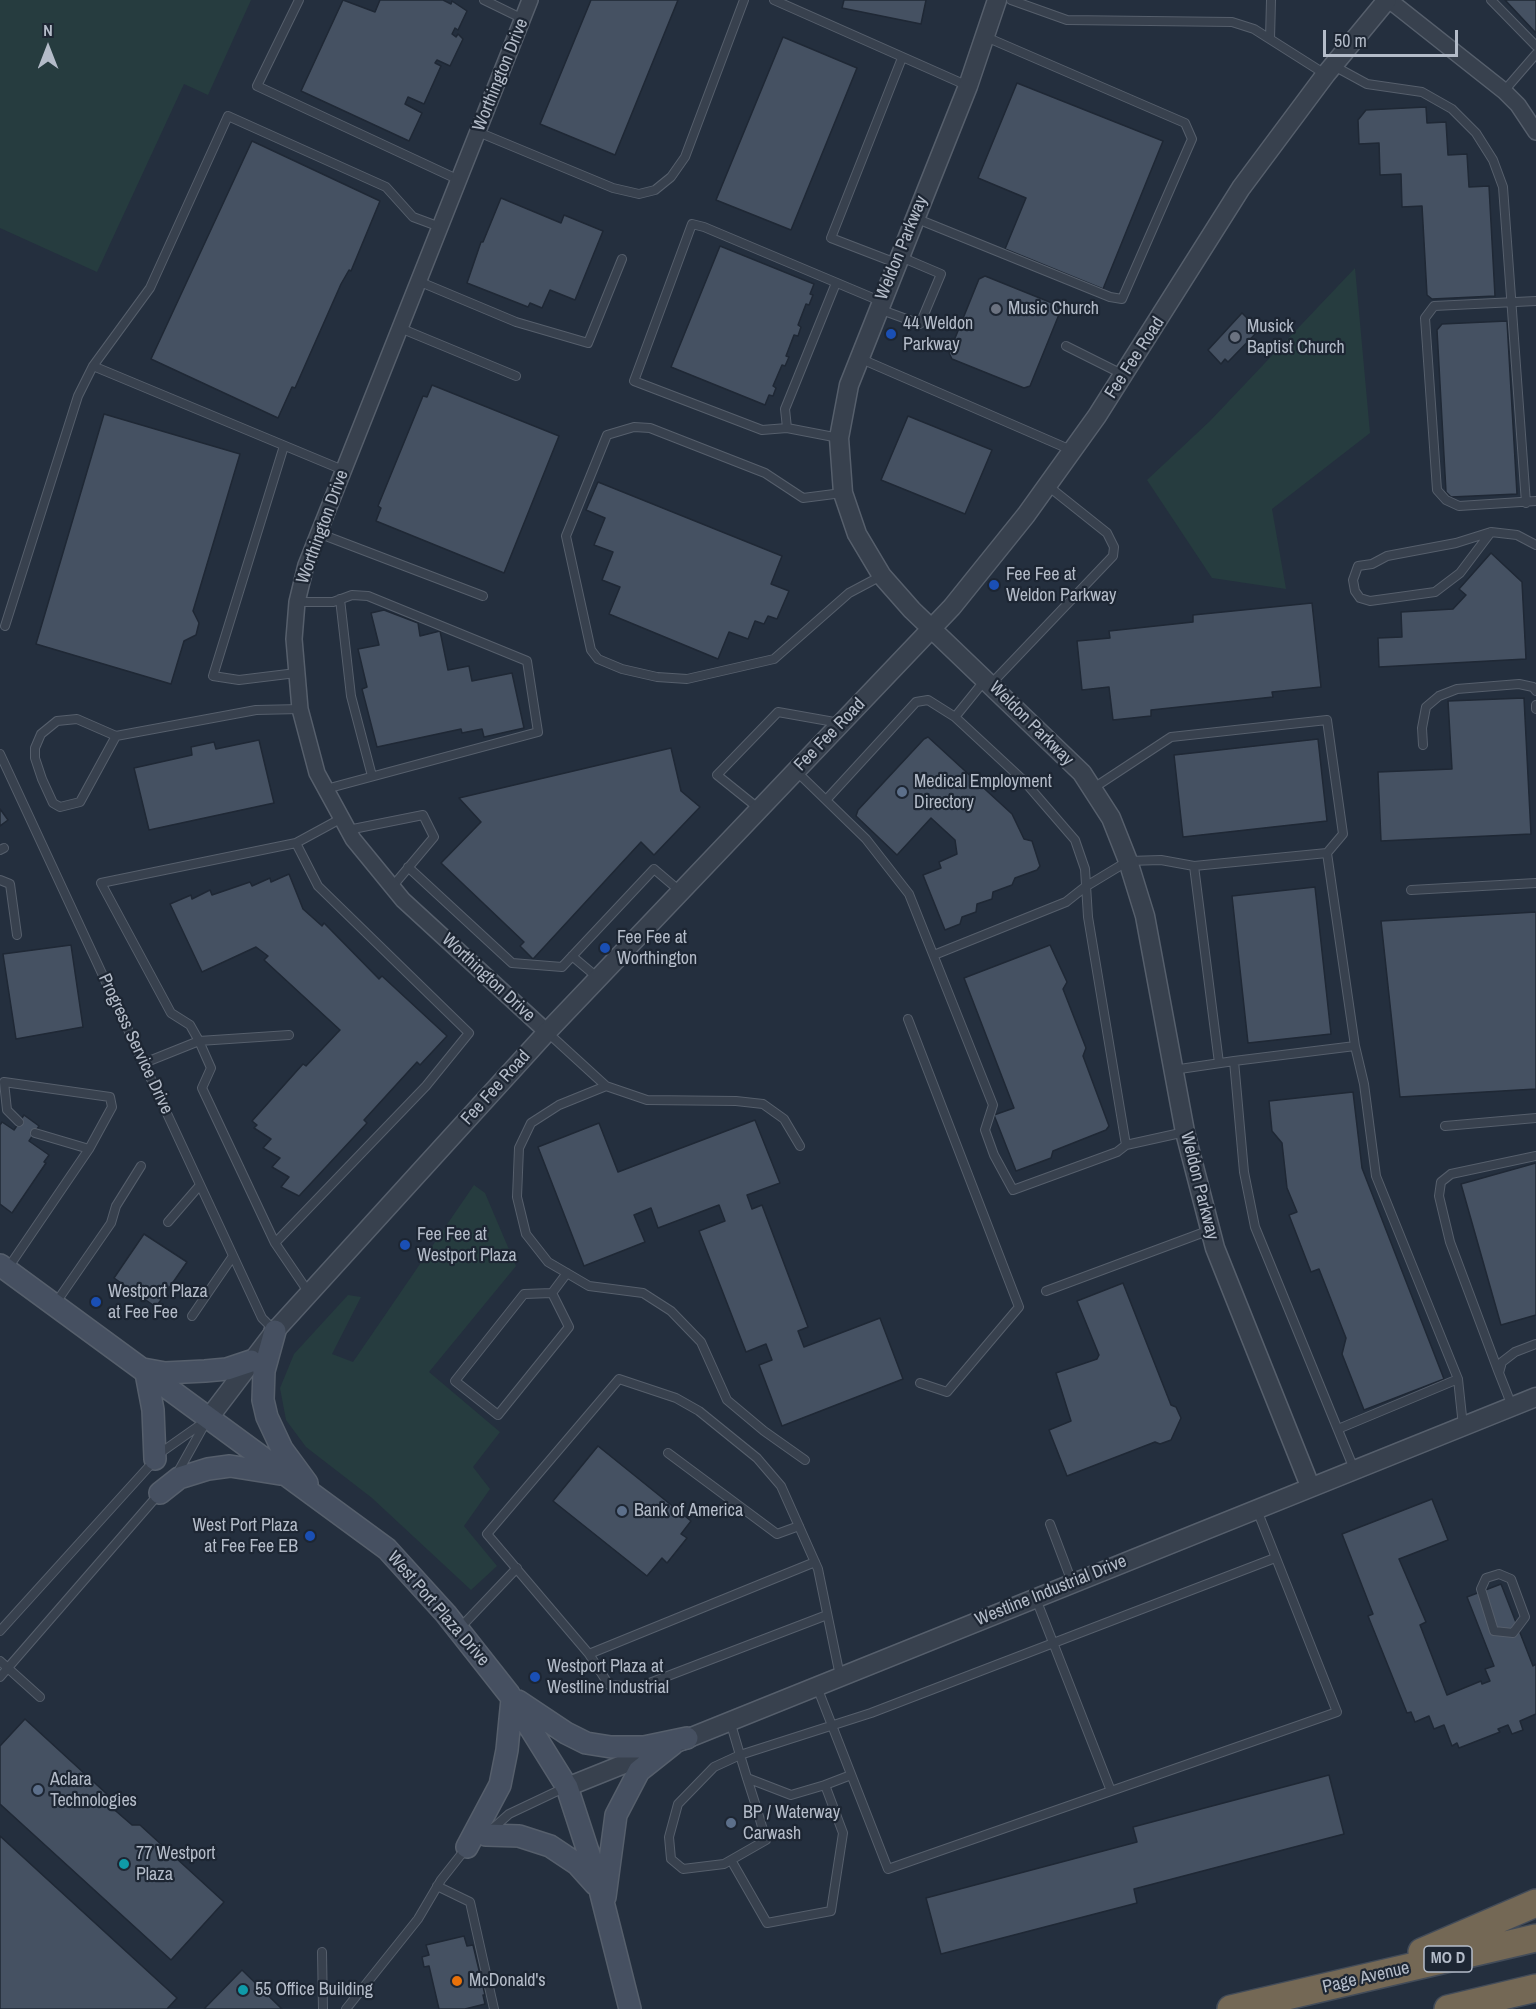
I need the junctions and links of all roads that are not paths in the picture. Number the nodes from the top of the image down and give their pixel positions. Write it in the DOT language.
graph roads {
  1 [pos="299,0"];
  2 [pos="484,0"];
  3 [pos="530,0"];
  4 [pos="744,0"];
  5 [pos="774,0"];
  6 [pos="997,0"];
  7 [pos="1011,0"];
  8 [pos="1271,0"];
  9 [pos="1388,0"];
  10 [pos="1491,0"];
  11 [pos="523,19"];
  12 [pos="987,36"];
  13 [pos="1270,39"];
  14 [pos="1536,46"];
  15 [pos="1536,54"];
  16 [pos="902,58"];
  17 [pos="1329,70"];
  18 [pos="968,87"];
  19 [pos="1504,91"];
  20 [pos="1535,127"];
  21 [pos="478,132"];
  22 [pos="459,180"];
  23 [pos="914,218"];
  24 [pos="440,227"];
  25 [pos="622,259"];
  26 [pos="898,260"];
  27 [pos="418,281"];
  28 [pos="836,283"];
  29 [pos="1536,301"];
  30 [pos="1513,302"];
  31 [pos="879,305"];
  32 [pos="400,328"];
  33 [pos="1066,346"];
  34 [pos="858,357"];
  35 [pos="93,366"];
  36 [pos="516,376"];
  37 [pos="1124,376"];
  38 [pos="787,428"];
  39 [pos="839,438"];
  40 [pos="284,446"];
  41 [pos="1072,450"];
  42 [pos="343,470"];
  43 [pos="1048,486"];
  44 [pos="843,493"];
  45 [pos="1536,501"];
  46 [pos="1526,503"];
  47 [pos="1491,532"];
  48 [pos="318,533"];
  49 [pos="1536,544"];
  50 [pos="882,576"];
  51 [pos="483,596"];
  52 [pos="340,599"];
  53 [pos="297,602"];
  54 [pos="4,626"];
  55 [pos="932,629"];
  56 [pos="296,673"];
  57 [pos="988,681"];
  58 [pos="1536,691"];
  59 [pos="300,709"];
  60 [pos="955,717"];
  61 [pos="841,724"];
  62 [pos="116,736"];
  63 [pos="1423,745"];
  64 [pos="0,754"];
  65 [pos="796,771"];
  66 [pos="372,776"];
  67 [pos="326,789"];
  68 [pos="1092,789"];
  69 [pos="826,800"];
  70 [pos="759,809"];
  71 [pos="345,824"];
  72 [pos="296,843"];
  73 [pos="1327,853"];
  74 [pos="1128,861"];
  75 [pos="1194,866"];
  76 [pos="408,867"];
  77 [pos="0,880"];
  78 [pos="1536,883"];
  79 [pos="392,886"];
  80 [pos="1085,886"];
  81 [pos="1411,890"];
  82 [pos="681,892"];
  83 [pos="17,935"];
  84 [pos="934,955"];
  85 [pos="572,956"];
  86 [pos="598,978"];
  87 [pos="908,1019"];
  88 [pos="547,1032"];
  89 [pos="288,1035"];
  90 [pos="199,1041"];
  91 [pos="1355,1046"];
  92 [pos="1234,1061"];
  93 [pos="144,1063"];
  94 [pos="1219,1063"];
  95 [pos="1173,1070"];
  96 [pos="2,1081"];
  97 [pos="606,1086"];
  98 [pos="1536,1118"];
  99 [pos="19,1122"];
  100 [pos="1444,1126"];
  101 [pos="1185,1132"];
  102 [pos="35,1133"];
  103 [pos="1126,1145"];
  104 [pos="800,1146"];
  105 [pos="89,1149"];
  106 [pos="1536,1156"];
  107 [pos="141,1166"];
  108 [pos="200,1185"];
  109 [pos="168,1222"];
  110 [pos="1210,1230"];
  111 [pos="275,1243"];
  112 [pos="233,1256"];
  113 [pos="3,1267"];
  114 [pos="567,1273"];
  115 [pos="1046,1292"];
  116 [pos="309,1293"];
  117 [pos="552,1293"];
  118 [pos="54,1306"];
  119 [pos="192,1316"];
  120 [pos="275,1331"];
  121 [pos="1536,1344"];
  122 [pos="251,1361"];
  123 [pos="143,1371"];
  124 [pos="1499,1373"];
  125 [pos="1458,1379"];
  126 [pos="920,1383"];
  127 [pos="1536,1396"];
  128 [pos="1512,1407"];
  129 [pos="208,1419"];
  130 [pos="1463,1426"];
  131 [pos="1338,1430"];
  132 [pos="668,1453"];
  133 [pos="155,1459"];
  134 [pos="805,1460"];
  135 [pos="1354,1469"];
  136 [pos="287,1476"];
  137 [pos="1310,1486"];
  138 [pos="160,1493"];
  139 [pos="318,1498"];
  140 [pos="1256,1508"];
  141 [pos="1050,1524"];
  142 [pos="799,1526"];
  143 [pos="1275,1558"];
  144 [pos="815,1562"];
  145 [pos="518,1568"];
  146 [pos="1499,1574"];
  147 [pos="1072,1582"];
  148 [pos="1036,1597"];
  149 [pos="826,1615"];
  150 [pos="458,1630"];
  151 [pos="0,1631"];
  152 [pos="1054,1645"];
  153 [pos="589,1654"];
  154 [pos="0,1661"];
  155 [pos="8,1668"];
  156 [pos="840,1676"];
  157 [pos="0,1677"];
  158 [pos="816,1686"];
  159 [pos="40,1697"];
  160 [pos="510,1697"];
  161 [pos="729,1721"];
  162 [pos="833,1728"];
  163 [pos="680,1741"];
  164 [pos="740,1755"];
  165 [pos="851,1775"];
  166 [pos="747,1778"];
  167 [pos="825,1785"];
  168 [pos="567,1787"];
  169 [pos="1111,1791"];
  170 [pos="486,1835"];
  171 [pos="467,1847"];
  172 [pos="731,1860"];
  173 [pos="437,1886"];
  174 [pos="601,1896"];
  175 [pos="1536,1903"];
  176 [pos="1536,1938"];
  177 [pos="322,1952"];
  178 [pos="1359,1979"];
  179 [pos="1536,1988"];
  180 [pos="324,2009"];
  181 [pos="346,2009"];
  182 [pos="494,2009"];
  183 [pos="630,2009"];
  184 [pos="1231,2009"];
  185 [pos="1448,2009"];
  1 -- 22 [label="lane"];
  2 -- 11 [label="lane"];
  3 -- 11 [label="street, Worthington Drive"];
  4 -- 21 [label="lane"];
  5 -- 16 [label="lane"];
  6 -- 12 [label="street, Weldon Parkway"];
  7 -- 13 [label="lane"];
  8 -- 13 [label="lane"];
  9 -- 17 [label="street, Fee Fee Road"];
  9 -- 19 [label="street"];
  10 -- 14 [label="lane"];
  11 -- 21 [label="street, Worthington Drive"];
  12 -- 18 [label="street, Weldon Parkway"];
  12 -- 23 [label="lane"];
  13 -- 17 [label="lane"];
  15 -- 19 [label="lane"];
  16 -- 18 [label="lane"];
  16 -- 26 [label="lane"];
  17 -- 30 [label="lane"];
  17 -- 37 [label="street, Fee Fee Road"];
  18 -- 23 [label="street, Weldon Parkway"];
  19 -- 20 [label="street"];
  21 -- 22 [label="street, Worthington Drive"];
  22 -- 24 [label="street, Worthington Drive"];
  23 -- 26 [label="street, Weldon Parkway"];
  24 -- 27 [label="street, Worthington Drive"];
  24 -- 35 [label="lane"];
  25 -- 27 [label="lane"];
  26 -- 31 [label="street, Weldon Parkway"];
  26 -- 31 [label="lane"];
  27 -- 32 [label="street, Worthington Drive"];
  28 -- 31 [label="lane"];
  28 -- 38 [label="lane"];
  28 -- 38 [label="lane"];
  29 -- 30 [label="lane"];
  30 -- 46 [label="lane"];
  30 -- 46 [label="lane"];
  31 -- 34 [label="street, Weldon Parkway"];
  32 -- 36 [label="lane"];
  32 -- 42 [label="street, Worthington Drive"];
  33 -- 37 [label="lane"];
  34 -- 39 [label="street, Weldon Parkway"];
  34 -- 41 [label="lane"];
  35 -- 40 [label="lane"];
  35 -- 54 [label="lane"];
  37 -- 41 [label="street, Fee Fee Road"];
  38 -- 39 [label="lane"];
  39 -- 44 [label="street, Weldon Parkway"];
  40 -- 42 [label="lane"];
  40 -- 56 [label="lane"];
  41 -- 43 [label="street, Fee Fee Road"];
  42 -- 48 [label="street, Worthington Drive"];
  43 -- 55 [label="street, Fee Fee Road"];
  43 -- 57 [label="lane"];
  44 -- 50 [label="street, Weldon Parkway"];
  44 -- 50 [label="lane"];
  45 -- 46 [label="lane"];
  47 -- 47 [label="lane"];
  47 -- 49 [label="lane"];
  48 -- 51 [label="lane"];
  48 -- 53 [label="street, Worthington Drive"];
  50 -- 55 [label="street, Weldon Parkway"];
  52 -- 53 [label="lane"];
  52 -- 66 [label="lane"];
  52 -- 66 [label="lane"];
  53 -- 56 [label="street, Worthington Drive"];
  55 -- 57 [label="street, Weldon Parkway"];
  55 -- 61 [label="street, Fee Fee Road"];
  56 -- 59 [label="street, Worthington Drive"];
  57 -- 60 [label="lane"];
  57 -- 68 [label="street, Weldon Parkway"];
  58 -- 63 [label="lane"];
  59 -- 62 [label="lane"];
  59 -- 67 [label="street, Worthington Drive"];
  60 -- 69 [label="lane"];
  60 -- 80 [label="lane"];
  61 -- 65 [label="street, Fee Fee Road"];
  61 -- 70 [label="lane"];
  62 -- 62 [label="lane"];
  64 -- 93 [label="lane, Progress Service Drive"];
  65 -- 69 [label="lane"];
  65 -- 70 [label="street, Fee Fee Road"];
  66 -- 67 [label="lane"];
  67 -- 71 [label="street, Worthington Drive"];
  68 -- 73 [label="lane"];
  68 -- 74 [label="street, Weldon Parkway"];
  69 -- 84 [label="lane"];
  70 -- 82 [label="street, Fee Fee Road"];
  71 -- 72 [label="lane"];
  71 -- 76 [label="lane"];
  71 -- 79 [label="street, Worthington Drive"];
  72 -- 90 [label="lane"];
  72 -- 111 [label="lane"];
  73 -- 75 [label="lane"];
  73 -- 91 [label="lane"];
  74 -- 75 [label="lane"];
  74 -- 80 [label="lane"];
  74 -- 95 [label="street, Weldon Parkway"];
  75 -- 94 [label="lane"];
  76 -- 79 [label="lane"];
  76 -- 85 [label="lane"];
  77 -- 83 [label="lane"];
  78 -- 81 [label="lane"];
  79 -- 88 [label="street, Worthington Drive"];
  80 -- 84 [label="lane"];
  80 -- 103 [label="lane"];
  82 -- 85 [label="lane"];
  82 -- 86 [label="street, Fee Fee Road"];
  84 -- 103 [label="lane"];
  85 -- 86 [label="lane"];
  86 -- 88 [label="street, Fee Fee Road"];
  87 -- 126 [label="lane"];
  88 -- 97 [label="lane"];
  88 -- 116 [label="street, Fee Fee Road"];
  89 -- 90 [label="lane"];
  90 -- 93 [label="lane"];
  90 -- 111 [label="lane"];
  91 -- 92 [label="lane"];
  91 -- 125 [label="lane"];
  92 -- 94 [label="lane"];
  92 -- 131 [label="lane"];
  93 -- 108 [label="lane, Progress Service Drive"];
  94 -- 95 [label="lane"];
  95 -- 101 [label="street, Weldon Parkway"];
  96 -- 99 [label="lane"];
  96 -- 105 [label="lane"];
  97 -- 104 [label="lane"];
  97 -- 114 [label="lane"];
  98 -- 100 [label="lane"];
  101 -- 103 [label="lane"];
  101 -- 110 [label="street, Weldon Parkway"];
  102 -- 105 [label="lane"];
  105 -- 113 [label="lane"];
  106 -- 124 [label="lane"];
  107 -- 118 [label="lane"];
  108 -- 109 [label="lane"];
  108 -- 112 [label="lane, Progress Service Drive"];
  110 -- 115 [label="lane"];
  110 -- 137 [label="street, Weldon Parkway"];
  111 -- 116 [label="lane"];
  112 -- 119 [label="lane"];
  112 -- 120 [label="lane, Progress Service Drive"];
  113 -- 118 [label="main road, West Port Plaza Drive"];
  114 -- 117 [label="lane"];
  114 -- 134 [label="lane"];
  116 -- 120 [label="street, Fee Fee Road"];
  117 -- 117 [label="lane"];
  118 -- 123 [label="main road, West Port Plaza Drive"];
  120 -- 122 [label="street, Fee Fee Road"];
  120 -- 139 [label="main road"];
  121 -- 124 [label="lane"];
  122 -- 123 [label="main road"];
  122 -- 129 [label="street, Fee Fee Road"];
  123 -- 129 [label="main road, West Port Plaza Drive"];
  123 -- 133 [label="main road"];
  124 -- 128 [label="lane"];
  125 -- 130 [label="lane"];
  125 -- 131 [label="lane"];
  127 -- 128 [label="street, Westline Industrial Drive"];
  128 -- 130 [label="street, Westline Industrial Drive"];
  129 -- 133 [label="lane"];
  129 -- 136 [label="main road, West Port Plaza Drive"];
  129 -- 138 [label="lane"];
  130 -- 135 [label="street, Westline Industrial Drive"];
  131 -- 135 [label="lane"];
  132 -- 142 [label="lane"];
  133 -- 151 [label="lane"];
  135 -- 137 [label="street, Westline Industrial Drive"];
  136 -- 138 [label="main road"];
  136 -- 139 [label="main road, West Port Plaza Drive"];
  137 -- 140 [label="street, Westline Industrial Drive"];
  138 -- 155 [label="lane"];
  139 -- 150 [label="main road, West Port Plaza Drive"];
  140 -- 143 [label="lane"];
  140 -- 147 [label="street, Westline Industrial Drive"];
  141 -- 147 [label="lane"];
  142 -- 144 [label="lane"];
  142 -- 145 [label="lane"];
  143 -- 152 [label="lane"];
  143 -- 169 [label="lane"];
  144 -- 149 [label="lane"];
  144 -- 153 [label="lane"];
  145 -- 150 [label="lane"];
  145 -- 153 [label="lane"];
  146 -- 146 [label="lane"];
  147 -- 148 [label="street, Westline Industrial Drive"];
  148 -- 152 [label="lane"];
  148 -- 156 [label="street, Westline Industrial Drive"];
  149 -- 153 [label="lane"];
  149 -- 156 [label="lane"];
  150 -- 160 [label="main road, West Port Plaza Drive"];
  152 -- 162 [label="lane"];
  152 -- 169 [label="lane"];
  154 -- 155 [label="lane"];
  155 -- 157 [label="lane"];
  155 -- 159 [label="lane"];
  156 -- 158 [label="street, Westline Industrial Drive"];
  158 -- 161 [label="street, Westline Industrial Drive"];
  158 -- 162 [label="lane"];
  160 -- 163 [label="main road"];
  160 -- 168 [label="main road, West Port Plaza Drive"];
  160 -- 171 [label="main road"];
  161 -- 163 [label="street, Westline Industrial Drive"];
  161 -- 164 [label="lane"];
  162 -- 164 [label="lane"];
  162 -- 165 [label="lane"];
  163 -- 168 [label="street, Westline Industrial Drive"];
  163 -- 174 [label="main road"];
  164 -- 166 [label="lane"];
  164 -- 172 [label="lane"];
  165 -- 167 [label="lane"];
  165 -- 169 [label="lane"];
  166 -- 167 [label="lane"];
  166 -- 172 [label="lane"];
  167 -- 172 [label="lane"];
  168 -- 170 [label="lane"];
  168 -- 174 [label="main road, West Port Plaza Drive"];
  170 -- 171 [label="lane"];
  170 -- 174 [label="main road"];
  171 -- 173 [label="lane"];
  173 -- 181 [label="lane"];
  173 -- 182 [label="lane"];
  174 -- 183 [label="main road, West Port Plaza Drive"];
  175 -- 178 [label="highway"];
  176 -- 178 [label="highway, Page Avenue / MO D"];
  177 -- 180 [label="lane"];
  178 -- 184 [label="highway, Page Avenue / MO D"];
  179 -- 185 [label="highway"];
}
